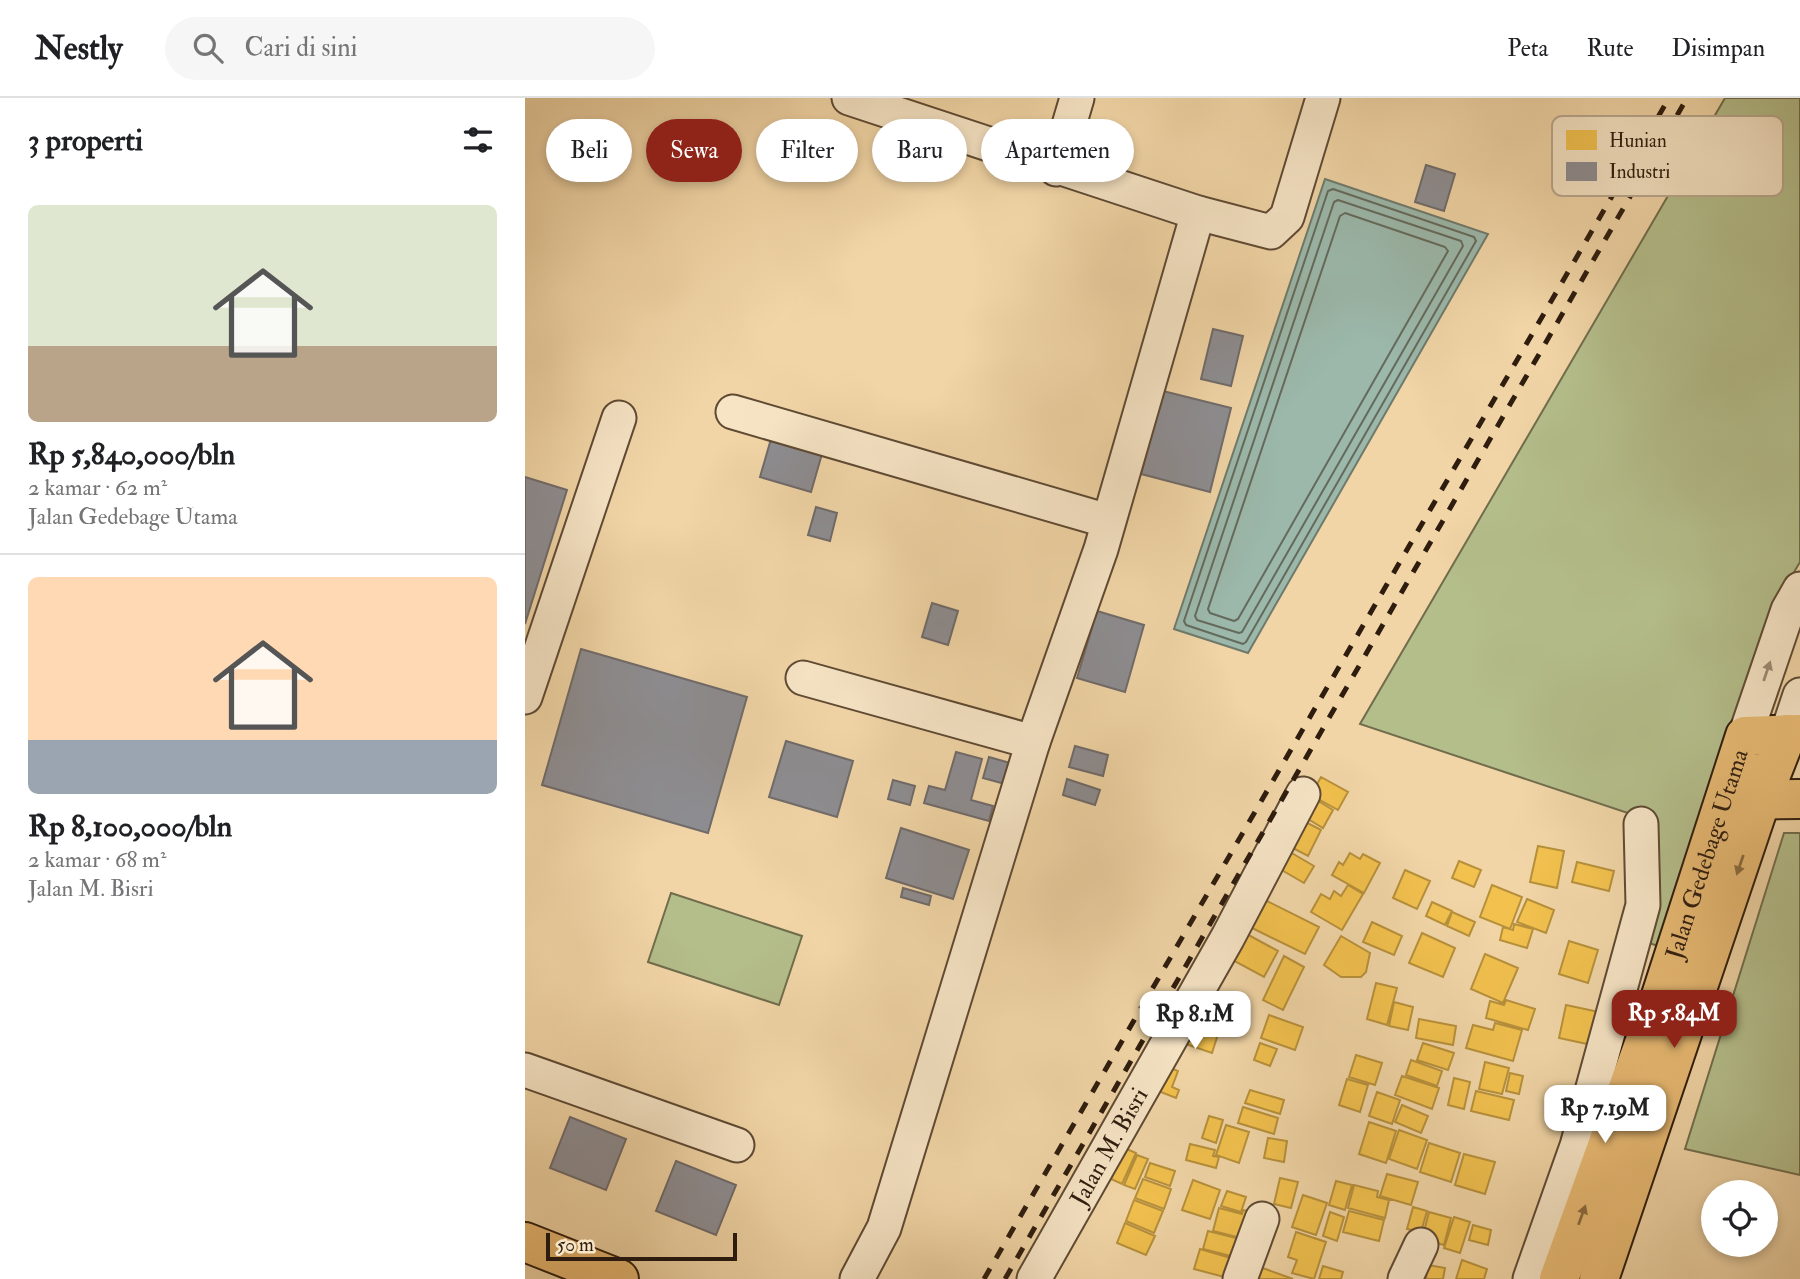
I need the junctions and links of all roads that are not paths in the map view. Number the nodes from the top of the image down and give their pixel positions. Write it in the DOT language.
graph roads {
  1 [pos="1077,98"];
  2 [pos="1323,98"];
  3 [pos="839,100"];
  4 [pos="1071,119"];
  5 [pos="981,145"];
  6 [pos="1098,182"];
  7 [pos="1198,213"];
  8 [pos="733,412"];
  9 [pos="619,418"];
  10 [pos="1108,521"];
  11 [pos="1800,589"];
  12 [pos="803,678"];
  13 [pos="1800,695"];
  14 [pos="525,697"];
  15 [pos="1793,734"];
  16 [pos="1745,736"];
  17 [pos="1033,743"];
  18 [pos="1303,794"];
  19 [pos="1800,799"];
  20 [pos="1743,800"];
  21 [pos="1641,824"];
  22 [pos="525,1070"];
  23 [pos="737,1145"];
  24 [pos="1262,1219"];
  25 [pos="525,1242"];
  26 [pos="1421,1245"];
  27 [pos="618,1279"];
  28 [pos="857,1279"];
  29 [pos="1034,1279"];
  30 [pos="1240,1279"];
  31 [pos="1405,1279"];
  32 [pos="1530,1279"];
  33 [pos="1559,1279"];
  34 [pos="1599,1279"];
  1 -- 4 [label="street"];
  2 -- 7 [label="street"];
  3 -- 5 [label="street"];
  6 -- 7 [label="street"];
  7 -- 10 [label="street"];
  8 -- 10 [label="street"];
  9 -- 14 [label="street"];
  10 -- 17 [label="street"];
  16 -- 11 [label="street, Jalan Gedebage Utama, one-way"];
  12 -- 17 [label="street"];
  13 -- 15 [label="street, Jalan Gedebage Utama"];
  15 -- 16 [label="main road"];
  15 -- 20 [label="main road, Jalan Gedebage Utama"];
  16 -- 20 [label="main road, Jalan Gedebage Utama"];
  17 -- 28 [label="street"];
  18 -- 29 [label="street, Jalan M. Bisri"];
  19 -- 20 [label="main road"];
  33 -- 20 [label="main road, Jalan Gedebage Utama, one-way"];
  20 -- 34 [label="main road, Jalan Gedebage Utama, one-way"];
  21 -- 32 [label="street"];
  22 -- 23 [label="street"];
  24 -- 30 [label="street"];
  25 -- 27 [label="main road"];
  26 -- 31 [label="street"];
}
